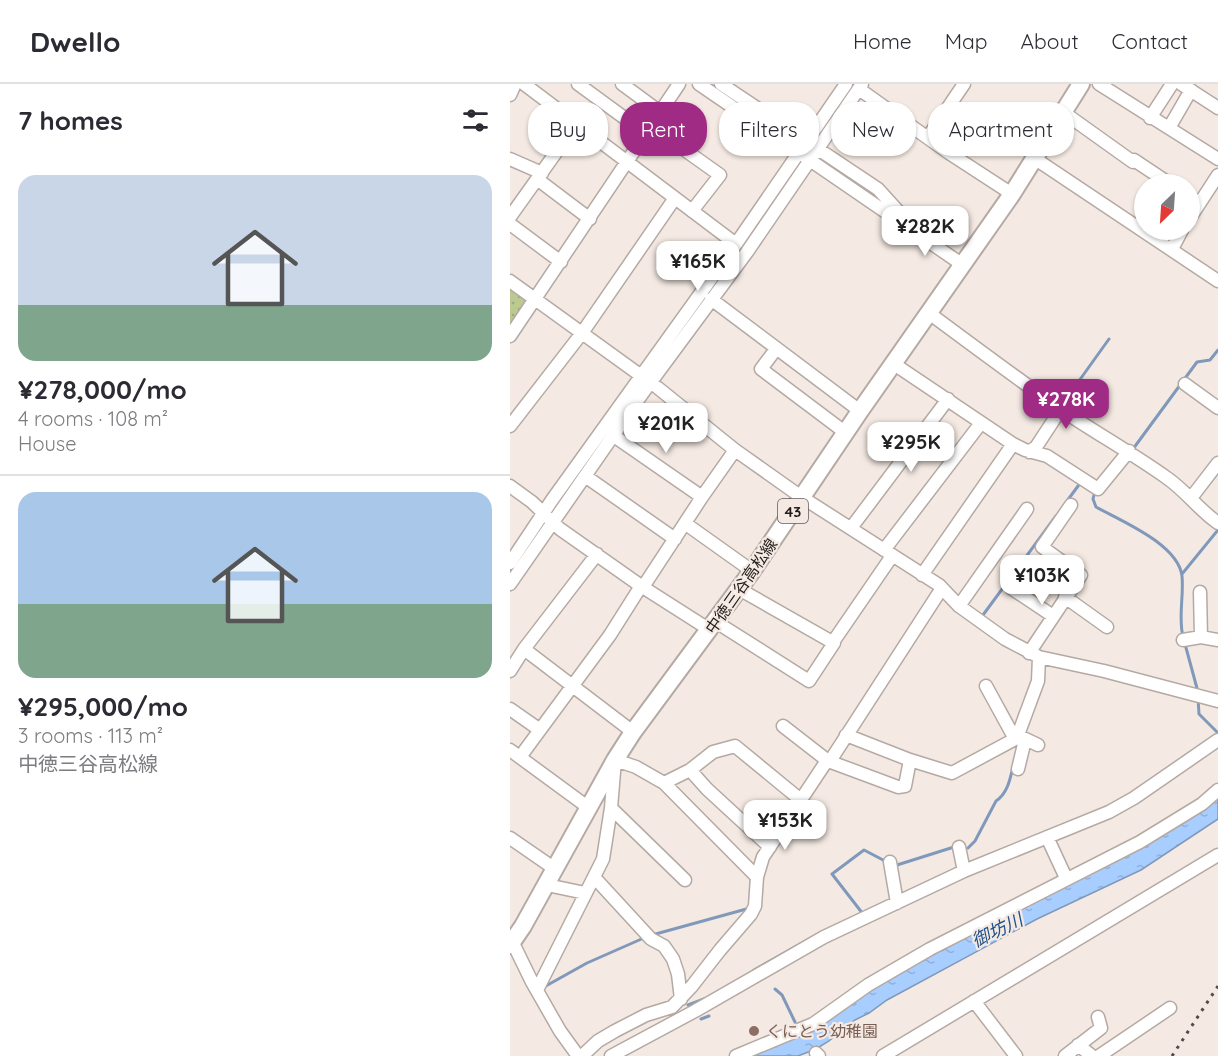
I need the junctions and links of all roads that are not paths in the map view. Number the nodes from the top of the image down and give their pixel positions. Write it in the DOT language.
graph roads {
  1 [pos="515,84"];
  2 [pos="524,84"];
  3 [pos="578,84"];
  4 [pos="622,84"];
  5 [pos="679,84"];
  6 [pos="699,84"];
  7 [pos="722,84"];
  8 [pos="846,84"];
  9 [pos="964,84"];
  10 [pos="1081,84"];
  11 [pos="1099,84"];
  12 [pos="1172,84"];
  13 [pos="861,86"];
  14 [pos="1186,87"];
  15 [pos="510,94"];
  16 [pos="548,102"];
  17 [pos="646,102"];
  18 [pos="667,102"];
  19 [pos="729,102"];
  20 [pos="745,102"];
  21 [pos="952,102"];
  22 [pos="1069,102"];
  23 [pos="1218,108"];
  24 [pos="620,112"];
  25 [pos="1150,118"];
  26 [pos="1074,120"];
  27 [pos="819,124"];
  28 [pos="1169,128"];
  29 [pos="928,137"];
  30 [pos="608,147"];
  31 [pos="819,149"];
  32 [pos="554,156"];
  33 [pos="632,156"];
  34 [pos="690,156"];
  35 [pos="797,156"];
  36 [pos="814,156"];
  37 [pos="817,156"];
  38 [pos="956,156"];
  39 [pos="1034,158"];
  40 [pos="510,159"];
  41 [pos="1218,159"];
  42 [pos="628,163"];
  43 [pos="1154,174"];
  44 [pos="1218,175"];
  45 [pos="540,176"];
  46 [pos="1012,194"];
  47 [pos="1200,194"];
  48 [pos="675,198"];
  49 [pos="692,211"];
  50 [pos="510,216"];
  51 [pos="590,219"];
  52 [pos="510,224"];
  53 [pos="1177,240"];
  54 [pos="736,244"];
  55 [pos="1172,249"];
  56 [pos="561,262"];
  57 [pos="963,266"];
  58 [pos="510,281"];
  59 [pos="1218,281"];
  60 [pos="537,299"];
  61 [pos="711,299"];
  62 [pos="929,313"];
  63 [pos="582,333"];
  64 [pos="510,336"];
  65 [pos="776,349"];
  66 [pos="894,364"];
  67 [pos="646,380"];
  68 [pos="1185,384"];
  69 [pos="948,399"];
  70 [pos="1218,408"];
  71 [pos="1061,409"];
  72 [pos="860,411"];
  73 [pos="981,423"];
  74 [pos="510,426"];
  75 [pos="846,433"];
  76 [pos="614,436"];
  77 [pos="1013,444"];
  78 [pos="735,450"];
  79 [pos="1129,451"];
  80 [pos="1029,452"];
  81 [pos="1218,463"];
  82 [pos="585,476"];
  83 [pos="510,486"];
  84 [pos="702,497"];
  85 [pos="802,497"];
  86 [pos="1191,498"];
  87 [pos="1071,505"];
  88 [pos="1027,509"];
  89 [pos="548,518"];
  90 [pos="1218,523"];
  91 [pos="686,524"];
  92 [pos="851,528"];
  93 [pos="675,539"];
  94 [pos="888,553"];
  95 [pos="597,554"];
  96 [pos="510,563"];
  97 [pos="752,571"];
  98 [pos="922,575"];
  99 [pos="510,584"];
  100 [pos="642,586"];
  101 [pos="942,588"];
  102 [pos="1011,588"];
  103 [pos="739,589"];
  104 [pos="1200,592"];
  105 [pos="1065,597"];
  106 [pos="959,606"];
  107 [pos="1053,616"];
  108 [pos="713,626"];
  109 [pos="1107,627"];
  110 [pos="1201,637"];
  111 [pos="1182,640"];
  112 [pos="1218,640"];
  113 [pos="832,642"];
  114 [pos="524,649"];
  115 [pos="1034,655"];
  116 [pos="510,671"];
  117 [pos="572,686"];
  118 [pos="986,686"];
  119 [pos="1218,701"];
  120 [pos="510,709"];
  121 [pos="783,726"];
  122 [pos="540,730"];
  123 [pos="633,732"];
  124 [pos="846,735"];
  125 [pos="1019,738"];
  126 [pos="1218,740"];
  127 [pos="1038,745"];
  128 [pos="515,754"];
  129 [pos="615,760"];
  130 [pos="910,760"];
  131 [pos="828,761"];
  132 [pos="1018,769"];
  133 [pos="690,770"];
  134 [pos="664,783"];
  135 [pos="1218,790"];
  136 [pos="802,801"];
  137 [pos="589,808"];
  138 [pos="611,808"];
  139 [pos="1047,837"];
  140 [pos="510,838"];
  141 [pos="770,847"];
  142 [pos="958,847"];
  143 [pos="1218,855"];
  144 [pos="890,862"];
  145 [pos="555,869"];
  146 [pos="964,871"];
  147 [pos="594,877"];
  148 [pos="757,877"];
  149 [pos="1066,878"];
  150 [pos="685,880"];
  151 [pos="547,885"];
  152 [pos="585,893"];
  153 [pos="897,903"];
  154 [pos="511,941"];
  155 [pos="537,990"];
  156 [pos="681,999"];
  157 [pos="974,1001"];
  158 [pos="1170,1008"];
  159 [pos="664,1010"];
  160 [pos="1098,1017"];
  161 [pos="667,1026"];
  162 [pos="1078,1045"];
  163 [pos="580,1056"];
  164 [pos="611,1056"];
  165 [pos="736,1056"];
  166 [pos="883,1056"];
  167 [pos="1017,1056"];
  168 [pos="1065,1056"];
  169 [pos="1092,1056"];
  170 [pos="1099,1056"];
  1 -- 15 [label="street"];
  2 -- 16 [label="street"];
  3 -- 24 [label="street"];
  4 -- 17 [label="street"];
  5 -- 18 [label="street"];
  6 -- 19 [label="street"];
  7 -- 20 [label="street"];
  8 -- 27 [label="street"];
  9 -- 21 [label="street"];
  10 -- 22 [label="main road, 中徳三谷高松線 / 43"];
  11 -- 25 [label="street"];
  12 -- 25 [label="street"];
  13 -- 29 [label="street"];
  13 -- 31 [label="street"];
  14 -- 23 [label="street"];
  14 -- 28 [label="street"];
  25 -- 28 [label="street"];
  26 -- 43 [label="street"];
  28 -- 41 [label="street"];
  30 -- 42 [label="street"];
  32 -- 45 [label="street"];
  33 -- 42 [label="street"];
  34 -- 49 [label="street"];
  35 -- 54 [label="street"];
  36 -- 61 [label="street"];
  37 -- 57 [label="street"];
  38 -- 46 [label="street"];
  39 -- 46 [label="main road, 中徳三谷高松線 / 43"];
  39 -- 55 [label="street"];
  40 -- 45 [label="street"];
  42 -- 48 [label="street"];
  42 -- 51 [label="street"];
  44 -- 47 [label="street"];
  45 -- 50 [label="street"];
  45 -- 51 [label="street"];
  46 -- 57 [label="main road, 中徳三谷高松線 / 43"];
  48 -- 49 [label="street"];
  48 -- 63 [label="street"];
  49 -- 54 [label="street"];
  51 -- 56 [label="street"];
  52 -- 56 [label="street"];
  53 -- 55 [label="street"];
  54 -- 67 [label="street"];
  55 -- 59 [label="street"];
  56 -- 60 [label="street"];
  57 -- 62 [label="main road, 中徳三谷高松線 / 43"];
  58 -- 60 [label="street"];
  60 -- 63 [label="street"];
  60 -- 64 [label="street"];
  61 -- 65 [label="street"];
  61 -- 67 [label="street"];
  62 -- 66 [label="main road, 中徳三谷高松線 / 43"];
  62 -- 71 [label="street"];
  63 -- 67 [label="street"];
  63 -- 74 [label="street"];
  65 -- 72 [label="street"];
  65 -- 75 [label="street"];
  66 -- 69 [label="street"];
  66 -- 72 [label="main road, 中徳三谷高松線 / 43"];
  67 -- 76 [label="street"];
  67 -- 78 [label="street"];
  67 -- 89 [label="street"];
  68 -- 70 [label="street"];
  69 -- 73 [label="street"];
  69 -- 92 [label="street"];
  71 -- 79 [label="street"];
  71 -- 80 [label="street"];
  72 -- 75 [label="main road, 中徳三谷高松線 / 43"];
  73 -- 77 [label="street"];
  73 -- 94 [label="street"];
  75 -- 85 [label="main road, 中徳三谷高松線 / 43"];
  76 -- 82 [label="street"];
  76 -- 84 [label="street"];
  77 -- 80 [label="street"];
  77 -- 98 [label="street"];
  78 -- 84 [label="street"];
  78 -- 85 [label="street"];
  79 -- 80 [label="street"];
  79 -- 86 [label="street"];
  81 -- 86 [label="street"];
  82 -- 89 [label="street"];
  82 -- 93 [label="street"];
  83 -- 89 [label="street"];
  84 -- 91 [label="street"];
  85 -- 92 [label="street"];
  85 -- 97 [label="main road, 中徳三谷高松線 / 43"];
  86 -- 90 [label="street"];
  87 -- 105 [label="street"];
  88 -- 106 [label="street"];
  89 -- 95 [label="street"];
  89 -- 96 [label="street"];
  89 -- 99 [label="street"];
  91 -- 93 [label="street"];
  91 -- 97 [label="street"];
  92 -- 94 [label="street"];
  93 -- 100 [label="street"];
  94 -- 98 [label="street"];
  94 -- 113 [label="street"];
  95 -- 100 [label="street"];
  95 -- 114 [label="street"];
  97 -- 103 [label="main road, 中徳三谷高松線 / 43"];
  98 -- 101 [label="street"];
  100 -- 108 [label="street"];
  100 -- 117 [label="street"];
  101 -- 106 [label="street"];
  101 -- 124 [label="street"];
  102 -- 107 [label="street"];
  103 -- 108 [label="main road, 中徳三谷高松線 / 43"];
  103 -- 113 [label="street"];
  104 -- 110 [label="street"];
  105 -- 107 [label="street"];
  105 -- 109 [label="street"];
  106 -- 115 [label="street"];
  107 -- 115 [label="street"];
  108 -- 113 [label="street"];
  108 -- 123 [label="main road, 中徳三谷高松線 / 43"];
  110 -- 111 [label="street"];
  110 -- 112 [label="street"];
  114 -- 116 [label="street"];
  114 -- 117 [label="street"];
  115 -- 119 [label="street"];
  115 -- 125 [label="street"];
  117 -- 122 [label="street"];
  117 -- 123 [label="street"];
  118 -- 125 [label="street"];
  120 -- 122 [label="street"];
  121 -- 131 [label="street"];
  122 -- 128 [label="street"];
  123 -- 129 [label="main road, 中徳三谷高松線 / 43"];
  124 -- 130 [label="street"];
  124 -- 131 [label="street"];
  125 -- 127 [label="street"];
  125 -- 130 [label="street"];
  125 -- 132 [label="street"];
  126 -- 139 [label="street"];
  128 -- 137 [label="street"];
  129 -- 134 [label="street"];
  129 -- 137 [label="main road, 中徳三谷高松線 / 43"];
  129 -- 138 [label="street"];
  130 -- 131 [label="street"];
  131 -- 136 [label="street"];
  133 -- 134 [label="street"];
  133 -- 136 [label="street"];
  133 -- 141 [label="street"];
  134 -- 148 [label="street"];
  135 -- 149 [label="street"];
  136 -- 141 [label="street"];
  137 -- 145 [label="main road, 中徳三谷高松線 / 43"];
  138 -- 147 [label="street"];
  138 -- 150 [label="street"];
  139 -- 146 [label="street"];
  139 -- 149 [label="street"];
  140 -- 145 [label="street"];
  141 -- 148 [label="street"];
  142 -- 146 [label="street"];
  143 -- 157 [label="street"];
  144 -- 153 [label="street"];
  145 -- 151 [label="main road, 中徳三谷高松線 / 43"];
  146 -- 153 [label="street"];
  147 -- 152 [label="street"];
  147 -- 156 [label="street"];
  148 -- 156 [label="street"];
  149 -- 165 [label="street"];
  151 -- 152 [label="street"];
  151 -- 154 [label="main road, 中徳三谷高松線 / 43"];
  152 -- 155 [label="street"];
  153 -- 161 [label="street"];
  154 -- 155 [label="street"];
  155 -- 163 [label="street"];
  156 -- 159 [label="street"];
  157 -- 166 [label="street"];
  157 -- 167 [label="street"];
  158 -- 170 [label="street"];
  159 -- 161 [label="street"];
  159 -- 163 [label="street"];
  160 -- 162 [label="street"];
  161 -- 164 [label="street"];
  162 -- 168 [label="street"];
  162 -- 169 [label="street"];
}
